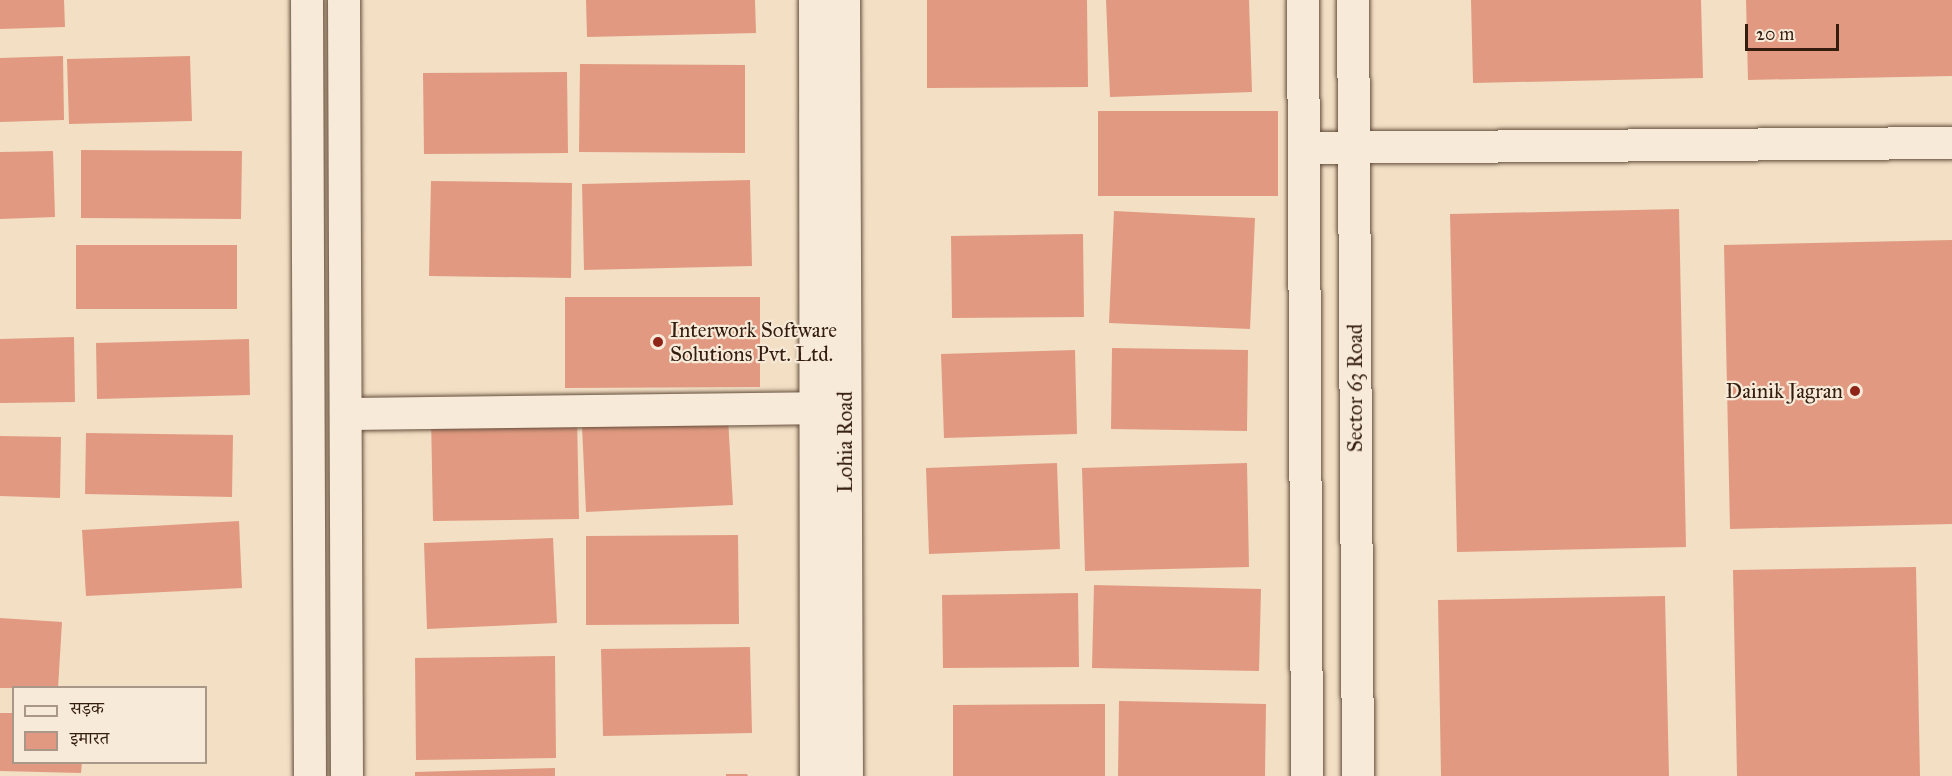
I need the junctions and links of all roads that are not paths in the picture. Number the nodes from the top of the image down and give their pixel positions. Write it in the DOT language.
graph roads {
  1 [pos="307,0"];
  2 [pos="344,0"];
  3 [pos="815,0"];
  4 [pos="844,0"];
  5 [pos="1304,0"];
  6 [pos="1353,0"];
  7 [pos="1952,142"];
  8 [pos="1304,148"];
  9 [pos="1354,148"];
  10 [pos="816,408"];
  11 [pos="346,414"];
  12 [pos="310,776"];
  13 [pos="347,776"];
  14 [pos="816,776"];
  15 [pos="847,776"];
  16 [pos="1307,776"];
  17 [pos="1358,776"];
  1 -- 12 [label="street"];
  2 -- 11 [label="street"];
  3 -- 10 [label="street, Lohia Road"];
  4 -- 15 [label="street, Lohia Road"];
  5 -- 8 [label="street"];
  6 -- 9 [label="street, Sector 63 Road"];
  7 -- 9 [label="street"];
  8 -- 9 [label="street"];
  8 -- 16 [label="street"];
  9 -- 17 [label="street, Sector 63 Road"];
  10 -- 11 [label="street"];
  10 -- 14 [label="street, Lohia Road"];
  11 -- 13 [label="street"];
}
